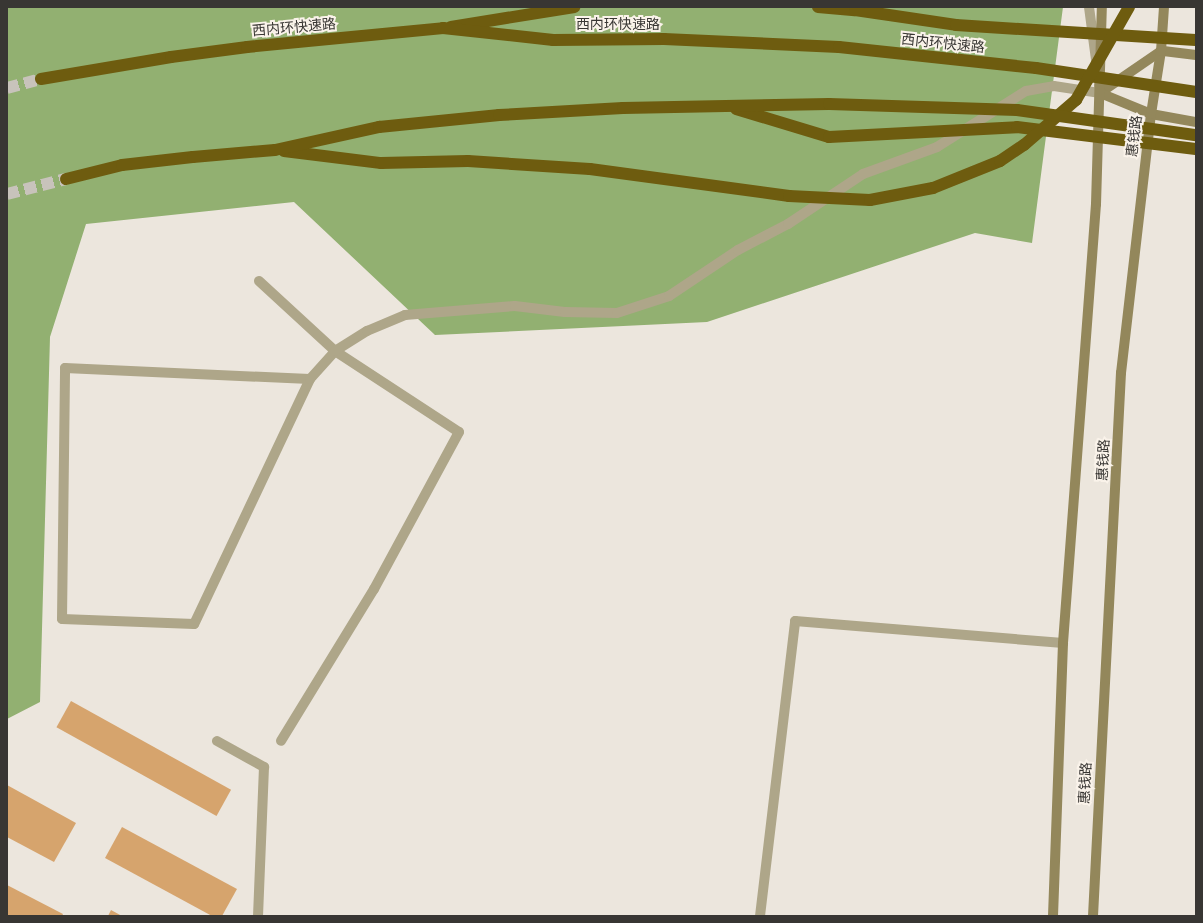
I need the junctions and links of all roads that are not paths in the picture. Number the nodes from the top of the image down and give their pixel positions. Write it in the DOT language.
graph roads {
  1 [pos="574,7"];
  2 [pos="818,7"];
  3 [pos="873,7"];
  4 [pos="1089,7"];
  5 [pos="1102,7"];
  6 [pos="1129,7"];
  7 [pos="1164,7"];
  8 [pos="855,10"];
  9 [pos="443,28"];
  10 [pos="1196,40"];
  11 [pos="1161,51"];
  12 [pos="1196,55"];
  13 [pos="41,79"];
  14 [pos="1100,92"];
  15 [pos="1196,92"];
  16 [pos="725,106"];
  17 [pos="1151,114"];
  18 [pos="1196,122"];
  19 [pos="1196,136"];
  20 [pos="1196,149"];
  21 [pos="275,150"];
  22 [pos="66,178"];
  23 [pos="259,281"];
  24 [pos="334,351"];
  25 [pos="310,379"];
  26 [pos="1062,643"];
  27 [pos="217,741"];
  28 [pos="281,741"];
  29 [pos="258,916"];
  30 [pos="760,916"];
  31 [pos="1053,916"];
  32 [pos="1093,916"];
  1 -- 9 [label="highway, bridge"];
  2 -- 8 [label="highway, bridge"];
  3 -- 8 [label="highway, bridge"];
  4 -- 14 [label="street"];
  5 -- 14 [label="main road"];
  6 -- 21 [label="highway, bridge"];
  7 -- 11 [label="main road, 惠钱路"];
  8 -- 10 [label="highway, bridge"];
  9 -- 13 [label="highway, 西内环快速路, bridge"];
  9 -- 15 [label="highway, 西内环快速路, bridge"];
  11 -- 12 [label="main road"];
  11 -- 14 [label="main road"];
  11 -- 17 [label="main road, 惠钱路"];
  14 -- 17 [label="main road"];
  14 -- 24 [label="street"];
  14 -- 26 [label="main road"];
  16 -- 19 [label="highway, bridge"];
  16 -- 20 [label="highway, bridge"];
  16 -- 21 [label="highway, bridge"];
  17 -- 18 [label="main road"];
  17 -- 32 [label="main road, 惠钱路"];
  21 -- 22 [label="highway, bridge"];
  23 -- 24 [label="street"];
  24 -- 25 [label="street"];
  24 -- 28 [label="street"];
  25 -- 25 [label="street"];
  26 -- 30 [label="street"];
  26 -- 31 [label="main road"];
  27 -- 29 [label="street"];
}
